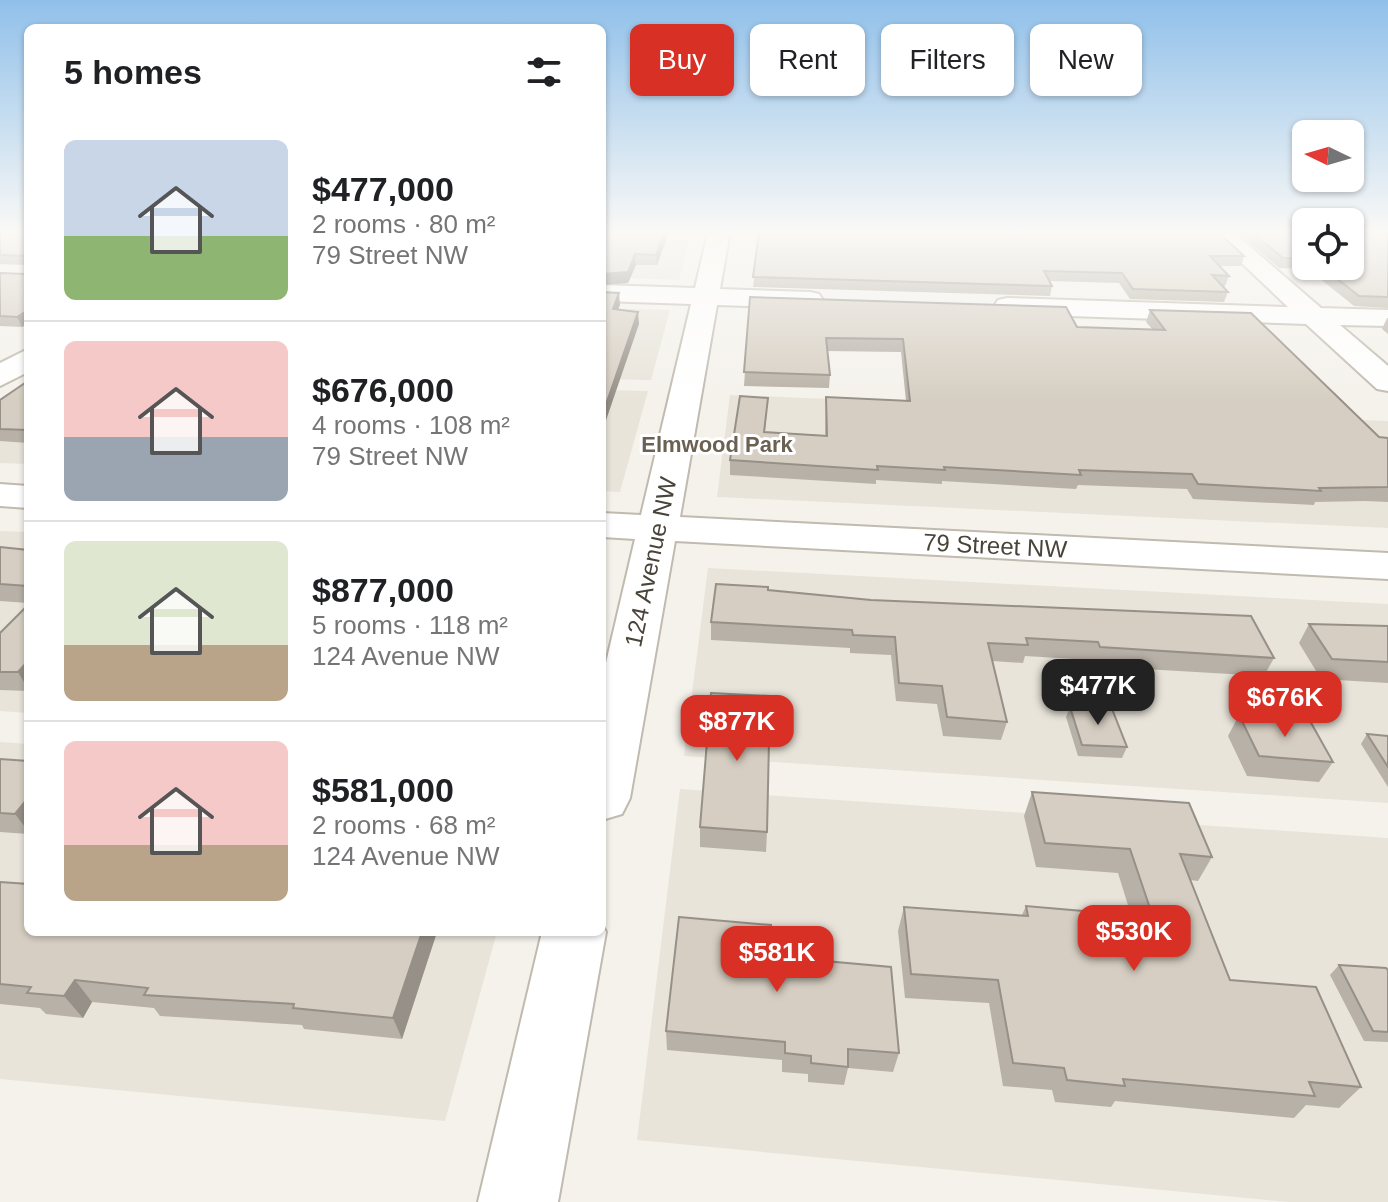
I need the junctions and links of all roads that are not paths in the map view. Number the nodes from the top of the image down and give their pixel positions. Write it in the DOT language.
graph roads {
  1 [pos="708,288"];
  2 [pos="1283,288"];
  3 [pos="606,293"];
  4 [pos="706,296"];
  5 [pos="831,300"];
  6 [pos="987,305"];
  7 [pos="1315,316"];
  8 [pos="1388,318"];
  9 [pos="24,361"];
  10 [pos="0,377"];
  11 [pos="1388,382"];
  12 [pos="0,495"];
  13 [pos="24,497"];
  14 [pos="606,525"];
  15 [pos="657,528"];
  16 [pos="1388,566"];
  17 [pos="606,778"];
  18 [pos="573,936"];
  19 [pos="518,1202"];
  1 -- 4 [label="street, 124 Avenue NW"];
  2 -- 7 [label="street"];
  3 -- 4 [label="street"];
  4 -- 5 [label="street"];
  4 -- 15 [label="street, 124 Avenue NW"];
  6 -- 7 [label="street"];
  7 -- 8 [label="street"];
  7 -- 11 [label="street"];
  9 -- 10 [label="street"];
  12 -- 13 [label="street"];
  14 -- 15 [label="street, 79 Street NW"];
  15 -- 16 [label="street, 79 Street NW"];
  15 -- 17 [label="street, 124 Avenue NW"];
  18 -- 19 [label="street"];
}
